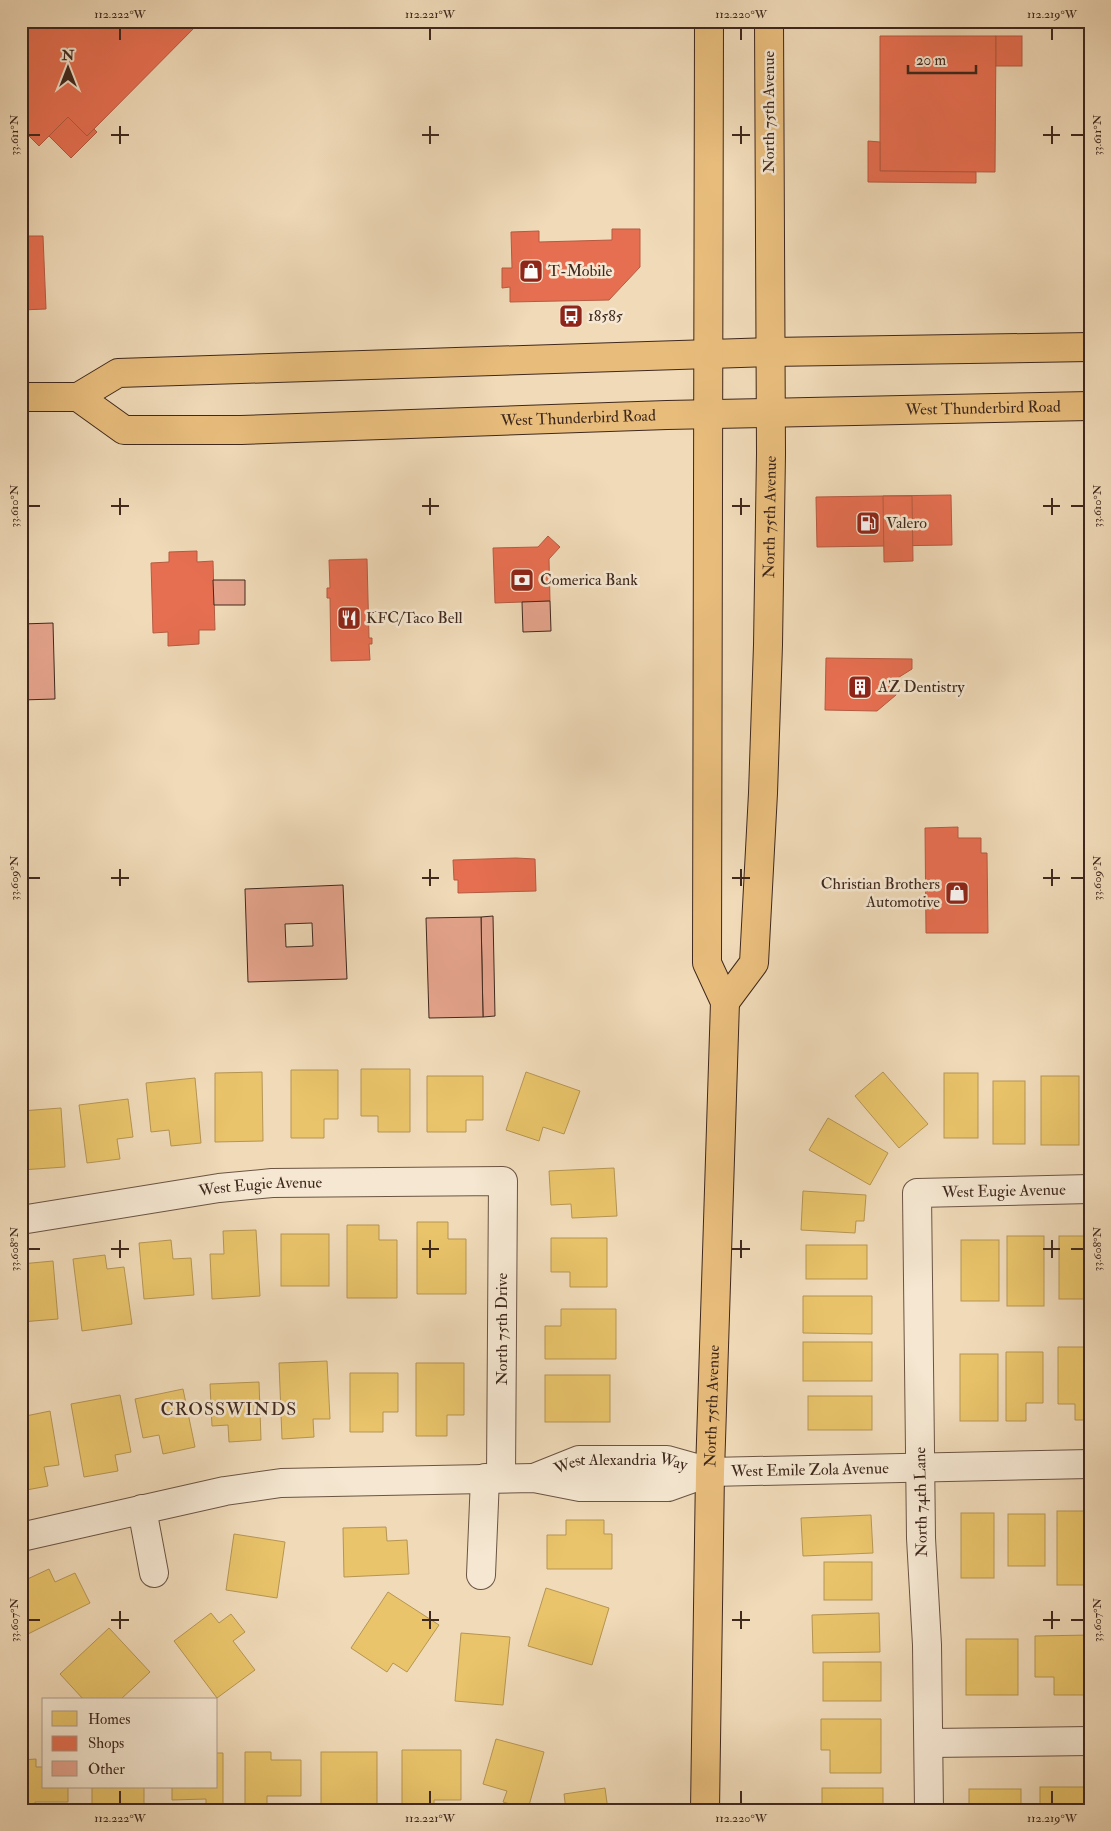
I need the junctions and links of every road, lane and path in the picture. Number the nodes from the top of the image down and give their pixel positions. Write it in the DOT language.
graph roads {
  1 [pos="709,21"];
  2 [pos="769,21"];
  3 [pos="1090,347"];
  4 [pos="770,352"];
  5 [pos="708,353"];
  6 [pos="21,397"];
  7 [pos="78,397"];
  8 [pos="1090,406"];
  9 [pos="771,413"];
  10 [pos="710,414"];
  11 [pos="725,1002"];
  12 [pos="503,1181"];
  13 [pos="1090,1189"];
  14 [pos="918,1193"];
  15 [pos="21,1220"];
  16 [pos="1090,1464"];
  17 [pos="919,1468"];
  18 [pos="710,1472"];
  19 [pos="493,1478"];
  20 [pos="142,1509"];
  21 [pos="21,1537"];
  22 [pos="154,1573"];
  23 [pos="481,1575"];
  24 [pos="1090,1741"];
  25 [pos="929,1743"];
  26 [pos="706,1810"];
  27 [pos="929,1810"];
  1 -- 5 [label="main road, North 75th Avenue"];
  2 -- 4 [label="main road, North 75th Avenue"];
  3 -- 4 [label="main road"];
  4 -- 5 [label="main road"];
  4 -- 9 [label="main road, North 75th Avenue"];
  5 -- 7 [label="main road"];
  5 -- 10 [label="main road, North 75th Avenue"];
  6 -- 7 [label="main road"];
  7 -- 10 [label="main road, West Thunderbird Road"];
  8 -- 9 [label="main road, West Thunderbird Road"];
  9 -- 10 [label="main road, West Thunderbird Road"];
  9 -- 11 [label="main road, North 75th Avenue"];
  10 -- 11 [label="main road, North 75th Avenue"];
  11 -- 18 [label="main road, North 75th Avenue"];
  12 -- 15 [label="street, West Eugie Avenue"];
  12 -- 19 [label="street, North 75th Drive"];
  13 -- 14 [label="street, West Eugie Avenue"];
  14 -- 17 [label="street, North 74th Lane"];
  16 -- 17 [label="street, West Emile Zola Avenue"];
  17 -- 18 [label="street, West Emile Zola Avenue"];
  17 -- 25 [label="street, North 74th Lane"];
  18 -- 19 [label="street, West Alexandria Way"];
  18 -- 26 [label="main road, North 75th Avenue"];
  19 -- 20 [label="street, West Alexandria Way"];
  19 -- 23 [label="street"];
  20 -- 21 [label="street, West Alexandria Way"];
  20 -- 22 [label="street"];
  24 -- 25 [label="street"];
  25 -- 27 [label="street, North 74th Lane"];
}
